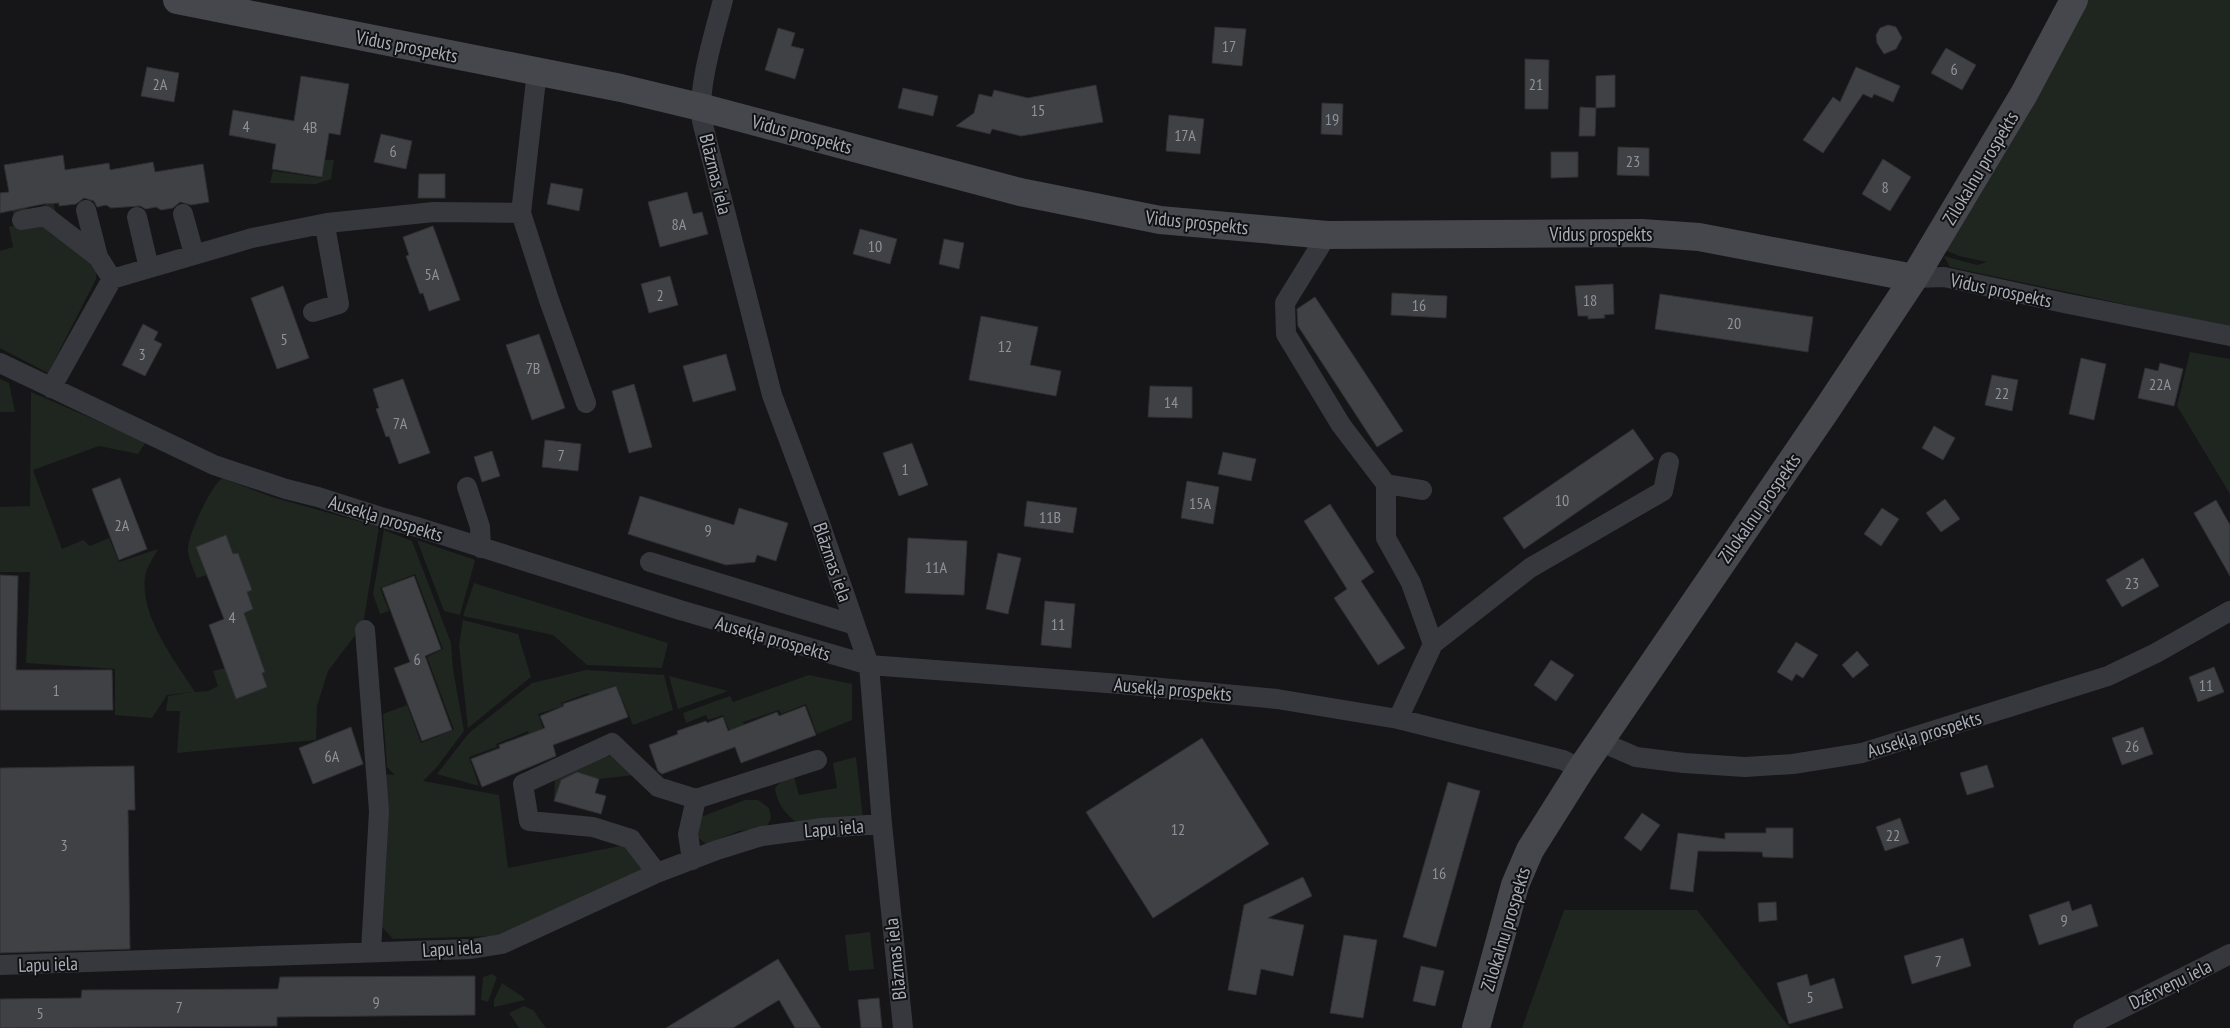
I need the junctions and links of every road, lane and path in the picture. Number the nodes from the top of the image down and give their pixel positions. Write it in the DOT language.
graph roads {
  1 [pos="177,0"];
  2 [pos="723,0"];
  3 [pos="2074,0"];
  4 [pos="536,71"];
  5 [pos="700,107"];
  6 [pos="86,210"];
  7 [pos="521,213"];
  8 [pos="183,214"];
  9 [pos="137,218"];
  10 [pos="22,220"];
  11 [pos="327,223"];
  12 [pos="1327,235"];
  13 [pos="194,254"];
  14 [pos="98,257"];
  15 [pos="149,268"];
  16 [pos="1914,278"];
  17 [pos="112,279"];
  18 [pos="313,312"];
  19 [pos="2230,336"];
  20 [pos="0,363"];
  21 [pos="52,388"];
  22 [pos="586,403"];
  23 [pos="1669,462"];
  24 [pos="1386,484"];
  25 [pos="467,487"];
  26 [pos="1422,490"];
  27 [pos="481,548"];
  28 [pos="650,562"];
  29 [pos="2230,611"];
  30 [pos="855,625"];
  31 [pos="366,630"];
  32 [pos="1432,644"];
  33 [pos="869,666"];
  34 [pos="1398,719"];
  35 [pos="1599,742"];
  36 [pos="817,760"];
  37 [pos="1581,769"];
  38 [pos="696,799"];
  39 [pos="882,824"];
  40 [pos="692,860"];
  41 [pos="658,873"];
  42 [pos="371,951"];
  43 [pos="2230,954"];
  44 [pos="0,965"];
  45 [pos="903,1028"];
  46 [pos="1476,1028"];
  47 [pos="2082,1028"];
  1 -- 4 [label="main road, Vidus prospekts"];
  2 -- 5 [label="street"];
  3 -- 16 [label="main road, Zilokalnu prospekts"];
  4 -- 5 [label="main road, Vidus prospekts"];
  4 -- 7 [label="street"];
  5 -- 12 [label="main road, Vidus prospekts"];
  5 -- 30 [label="street, Blāzmas iela"];
  6 -- 14 [label="street"];
  7 -- 11 [label="street"];
  7 -- 22 [label="street"];
  8 -- 13 [label="street"];
  9 -- 15 [label="street"];
  10 -- 14 [label="street"];
  11 -- 13 [label="street"];
  11 -- 18 [label="street"];
  12 -- 16 [label="main road, Vidus prospekts"];
  12 -- 24 [label="street"];
  13 -- 15 [label="street"];
  14 -- 17 [label="street"];
  15 -- 17 [label="street"];
  16 -- 19 [label="street, Vidus prospekts"];
  16 -- 35 [label="main road, Zilokalnu prospekts"];
  17 -- 21 [label="street"];
  20 -- 21 [label="street, Ausekļa prospekts"];
  21 -- 27 [label="street, Ausekļa prospekts"];
  23 -- 32 [label="street"];
  24 -- 26 [label="street"];
  24 -- 32 [label="street"];
  25 -- 27 [label="street"];
  27 -- 33 [label="street, Ausekļa prospekts"];
  28 -- 30 [label="street"];
  29 -- 35 [label="street, Ausekļa prospekts"];
  30 -- 33 [label="street, Blāzmas iela"];
  31 -- 42 [label="street"];
  32 -- 34 [label="street"];
  33 -- 34 [label="street, Ausekļa prospekts"];
  33 -- 39 [label="street, Blāzmas iela"];
  34 -- 37 [label="street, Ausekļa prospekts"];
  35 -- 37 [label="main road, Zilokalnu prospekts"];
  36 -- 38 [label="street"];
  37 -- 46 [label="main road, Zilokalnu prospekts"];
  38 -- 40 [label="street"];
  38 -- 41 [label="street"];
  39 -- 40 [label="street, Lapu iela"];
  39 -- 45 [label="street, Blāzmas iela"];
  40 -- 41 [label="street, Lapu iela"];
  41 -- 42 [label="street, Lapu iela"];
  42 -- 44 [label="street, Lapu iela"];
  43 -- 47 [label="street, Dzērveņu iela"];
}
